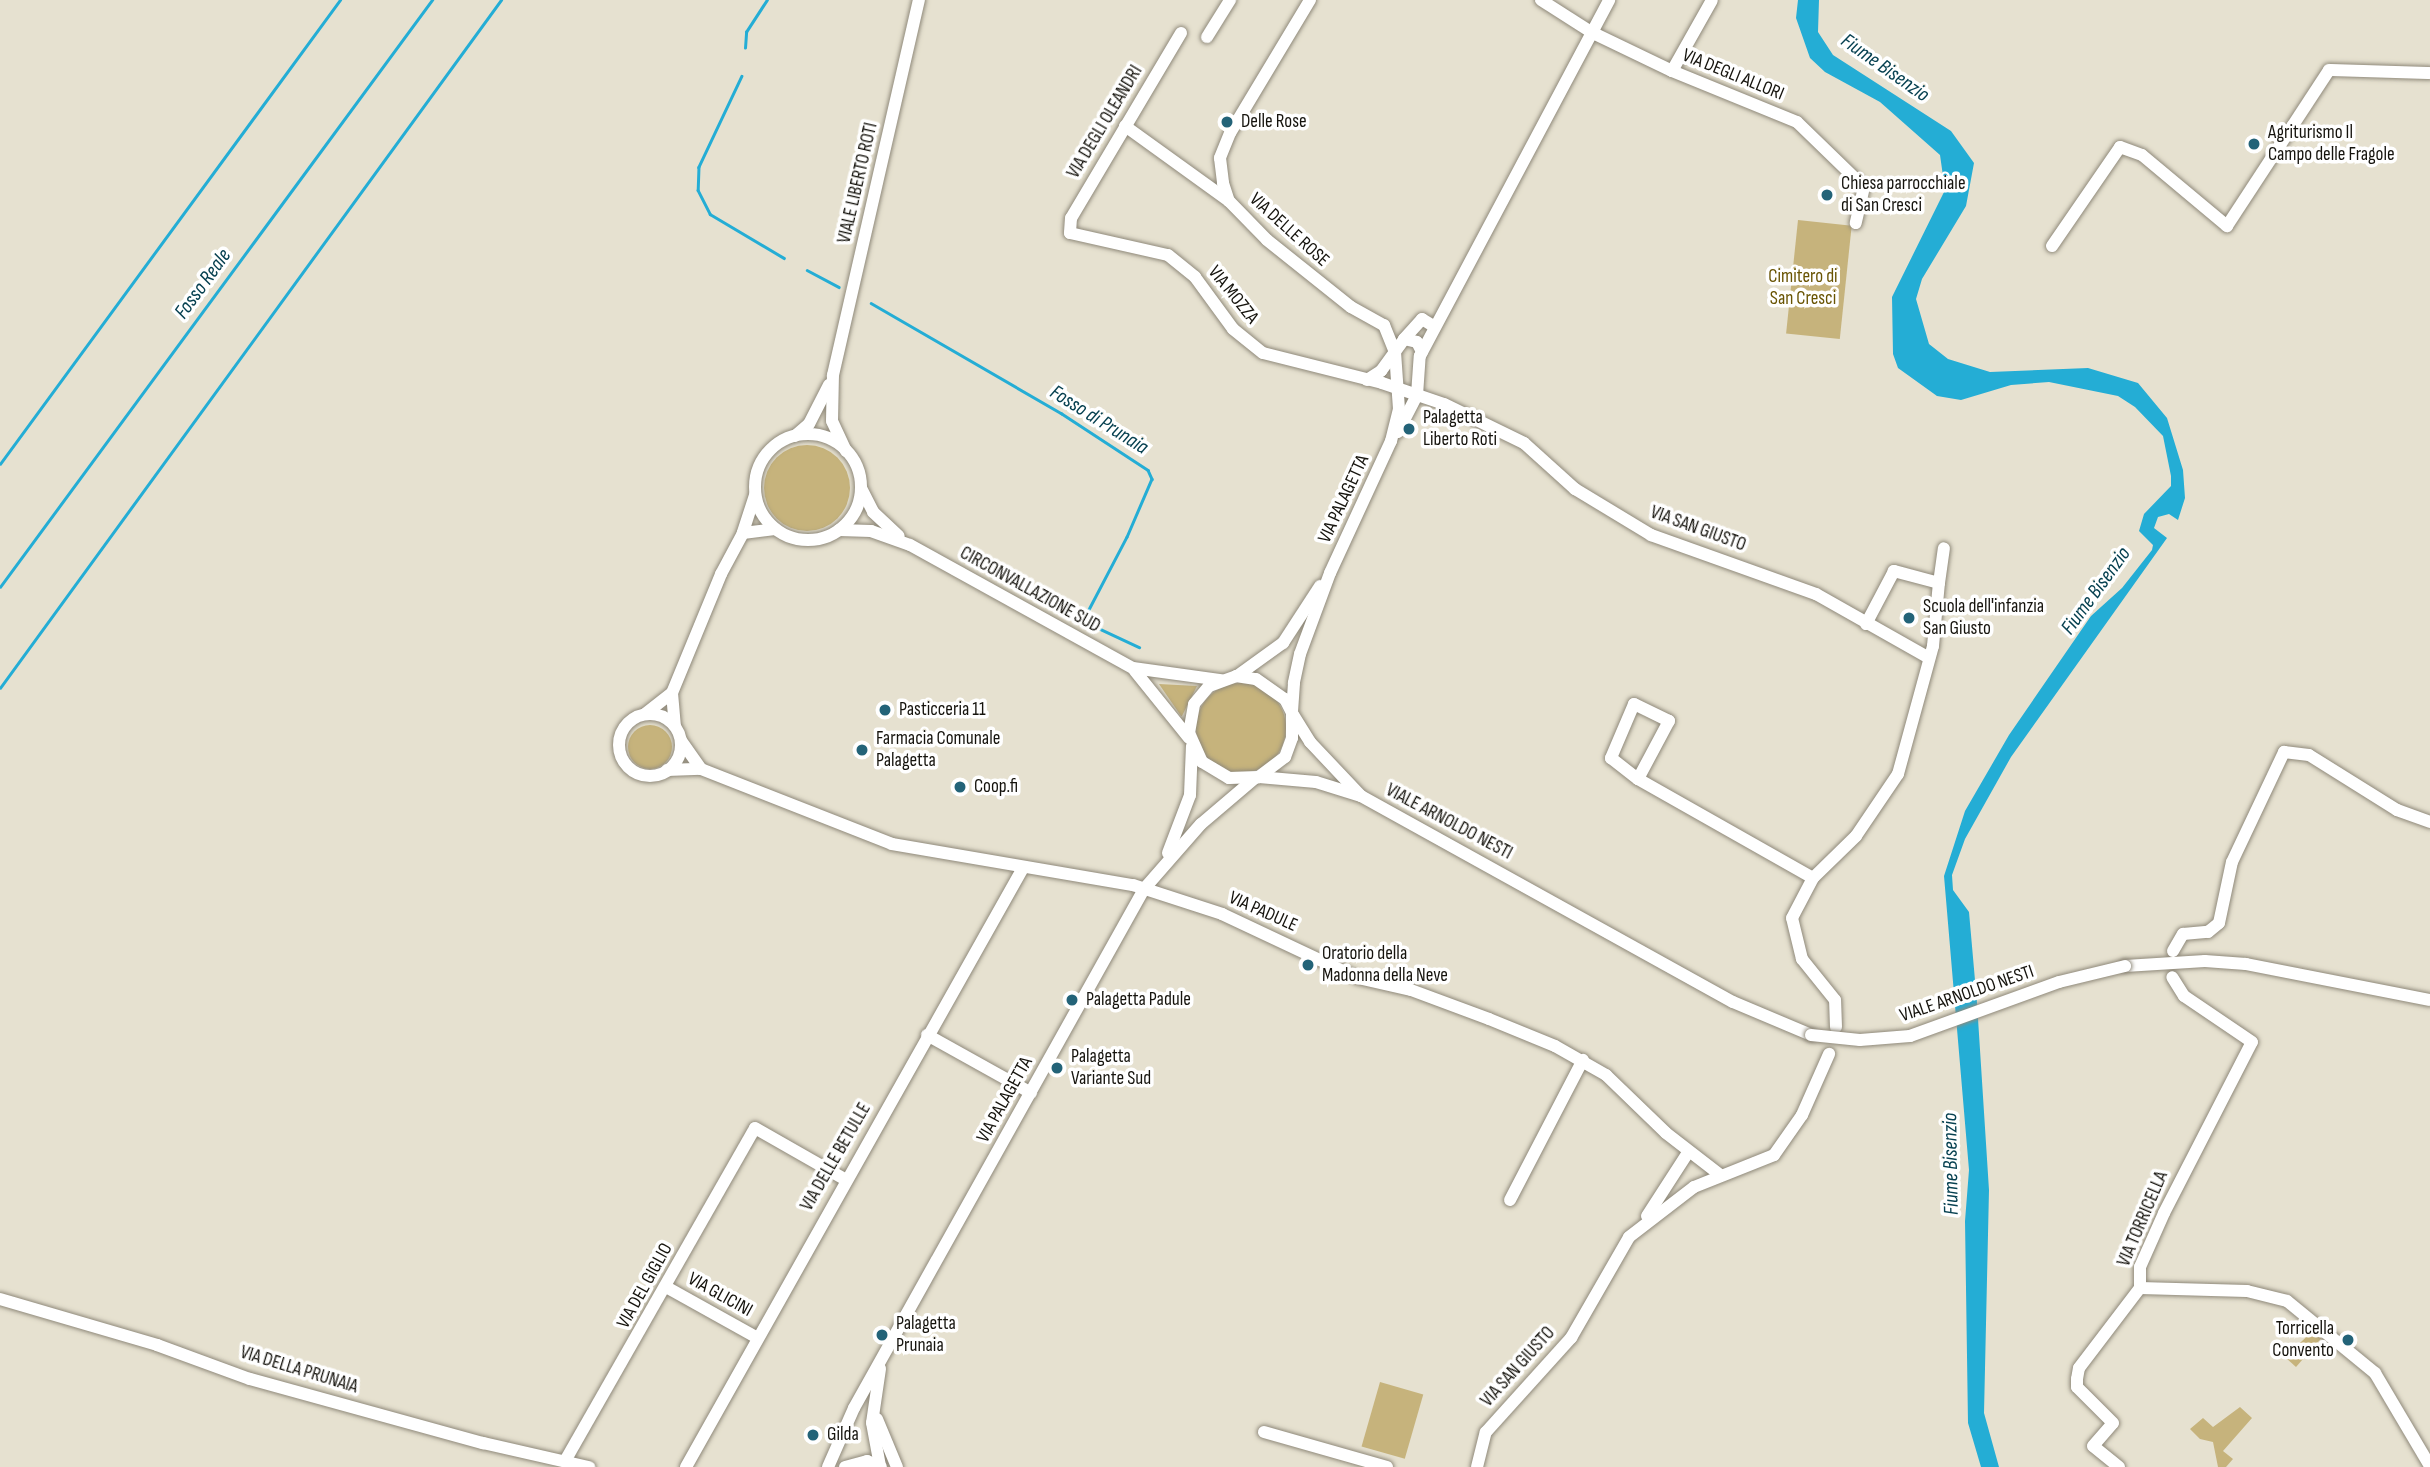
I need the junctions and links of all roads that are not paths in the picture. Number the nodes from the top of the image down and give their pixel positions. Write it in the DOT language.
graph roads {
  1 [pos="919,0"];
  2 [pos="1230,0"];
  3 [pos="1310,0"];
  4 [pos="1541,0"];
  5 [pos="1609,0"];
  6 [pos="1712,0"];
  7 [pos="1591,32"];
  8 [pos="1181,33"];
  9 [pos="1207,37"];
  10 [pos="1672,71"];
  11 [pos="2430,73"];
  12 [pos="1125,126"];
  13 [pos="1229,201"];
  14 [pos="1856,223"];
  15 [pos="1070,233"];
  16 [pos="2052,246"];
  17 [pos="1436,327"];
  18 [pos="1404,339"];
  19 [pos="1395,352"];
  20 [pos="1422,352"];
  21 [pos="833,375"];
  22 [pos="1367,380"];
  23 [pos="1401,391"];
  24 [pos="1417,395"];
  25 [pos="795,436"];
  26 [pos="1391,441"];
  27 [pos="846,451"];
  28 [pos="860,482"];
  29 [pos="755,495"];
  30 [pos="775,529"];
  31 [pos="839,530"];
  32 [pos="743,533"];
  33 [pos="910,545"];
  34 [pos="1944,548"];
  35 [pos="1330,573"];
  36 [pos="1939,583"];
  37 [pos="1866,624"];
  38 [pos="1929,658"];
  39 [pos="1133,668"];
  40 [pos="1236,676"];
  41 [pos="1221,680"];
  42 [pos="672,693"];
  43 [pos="1292,713"];
  44 [pos="645,714"];
  45 [pos="678,734"];
  46 [pos="1191,742"];
  47 [pos="701,769"];
  48 [pos="667,771"];
  49 [pos="1257,777"];
  50 [pos="1637,779"];
  51 [pos="1361,796"];
  52 [pos="2430,822"];
  53 [pos="1163,862"];
  54 [pos="1023,868"];
  55 [pos="1813,878"];
  56 [pos="1144,889"];
  57 [pos="2173,951"];
  58 [pos="2172,977"];
  59 [pos="2430,1000"];
  60 [pos="1836,1027"];
  61 [pos="928,1035"];
  62 [pos="1829,1054"];
  63 [pos="1583,1060"];
  64 [pos="1031,1093"];
  65 [pos="1689,1151"];
  66 [pos="1719,1174"];
  67 [pos="846,1180"];
  68 [pos="1510,1200"];
  69 [pos="1641,1225"];
  70 [pos="666,1287"];
  71 [pos="2140,1288"];
  72 [pos="0,1300"];
  73 [pos="756,1337"];
  74 [pos="883,1359"];
  75 [pos="873,1408"];
  76 [pos="1264,1432"];
  77 [pos="842,1434"];
  78 [pos="565,1461"];
  79 [pos="881,1466"];
  80 [pos="2430,1466"];
  81 [pos="589,1467"];
  82 [pos="686,1467"];
  83 [pos="828,1467"];
  84 [pos="843,1467"];
  85 [pos="897,1467"];
  86 [pos="1387,1467"];
  87 [pos="1477,1467"];
  88 [pos="2119,1467"];
  1 -- 21 [label="street, VIALE LIBERTO ROTI"];
  2 -- 9 [label="street"];
  3 -- 13 [label="street, VIA DELLE ROSE"];
  4 -- 7 [label="street, VIA DEGLI ALLORI"];
  5 -- 7 [label="street"];
  6 -- 10 [label="street"];
  7 -- 10 [label="street, VIA DEGLI ALLORI"];
  7 -- 17 [label="street"];
  8 -- 12 [label="street, VIA DEGLI OLEANDRI"];
  10 -- 14 [label="street, VIA DEGLI ALLORI"];
  11 -- 16 [label="street"];
  12 -- 13 [label="street"];
  12 -- 15 [label="street, VIA DEGLI OLEANDRI"];
  13 -- 19 [label="street, VIA DELLE ROSE"];
  15 -- 22 [label="street, VIA MOZZA"];
  17 -- 18 [label="street"];
  17 -- 20 [label="street"];
  18 -- 19 [label="street"];
  18 -- 20 [label="street"];
  19 -- 22 [label="street"];
  19 -- 23 [label="street"];
  20 -- 24 [label="street"];
  21 -- 25 [label="street, VIALE LIBERTO ROTI"];
  21 -- 27 [label="street, VIALE LIBERTO ROTI"];
  22 -- 23 [label="street, VIA MOZZA"];
  23 -- 24 [label="street, VIA SAN GIUSTO"];
  23 -- 26 [label="street, VIA PALAGETTA"];
  24 -- 26 [label="street, VIA PALAGETTA"];
  24 -- 37 [label="street, VIA SAN GIUSTO"];
  25 -- 27 [label="street"];
  25 -- 29 [label="street"];
  26 -- 35 [label="street, VIA PALAGETTA"];
  27 -- 28 [label="street, CIRCONVALLAZIONE SUD"];
  28 -- 31 [label="street"];
  28 -- 33 [label="street, CIRCONVALLAZIONE SUD"];
  29 -- 30 [label="street"];
  29 -- 32 [label="street"];
  30 -- 31 [label="street, CIRCONVALLAZIONE SUD"];
  30 -- 32 [label="street"];
  31 -- 33 [label="street, CIRCONVALLAZIONE SUD"];
  32 -- 42 [label="street"];
  33 -- 39 [label="street, CIRCONVALLAZIONE SUD"];
  34 -- 36 [label="street"];
  35 -- 40 [label="street, VIA PALAGETTA"];
  35 -- 43 [label="street, VIA PALAGETTA"];
  36 -- 37 [label="street"];
  36 -- 38 [label="street"];
  37 -- 38 [label="street, VIA SAN GIUSTO"];
  38 -- 55 [label="street"];
  39 -- 41 [label="street, CIRCONVALLAZIONE SUD"];
  39 -- 46 [label="street, CIRCONVALLAZIONE SUD"];
  40 -- 41 [label="street, VIA PALAGETTA"];
  40 -- 43 [label="street"];
  41 -- 46 [label="street, VIA PALAGETTA"];
  42 -- 44 [label="street"];
  42 -- 45 [label="street"];
  43 -- 49 [label="street, VIA PALAGETTA"];
  43 -- 51 [label="street, VIALE ARNOLDO NESTI"];
  44 -- 45 [label="street"];
  44 -- 48 [label="street"];
  45 -- 47 [label="street"];
  45 -- 48 [label="street"];
  46 -- 49 [label="street"];
  46 -- 53 [label="street, VIA PALAGETTA"];
  47 -- 48 [label="street"];
  47 -- 54 [label="street, VIA PADULE"];
  49 -- 51 [label="street, VIALE ARNOLDO NESTI"];
  49 -- 53 [label="street, VIA PALAGETTA"];
  50 -- 50 [label="street"];
  50 -- 55 [label="street"];
  51 -- 59 [label="street, VIALE ARNOLDO NESTI, bridge"];
  52 -- 57 [label="street"];
  53 -- 56 [label="street, VIA PALAGETTA"];
  54 -- 56 [label="street, VIA PADULE"];
  54 -- 61 [label="street, VIA DELLE BETULLE"];
  55 -- 60 [label="street"];
  56 -- 63 [label="street, VIA PADULE"];
  56 -- 64 [label="street, VIA PALAGETTA"];
  58 -- 71 [label="street, VIA TORRICELLA"];
  61 -- 64 [label="street"];
  61 -- 67 [label="street, VIA DELLE BETULLE"];
  62 -- 66 [label="street, VIA SAN GIUSTO"];
  63 -- 65 [label="street, VIA PADULE"];
  63 -- 68 [label="street"];
  64 -- 74 [label="street, VIA PALAGETTA"];
  65 -- 66 [label="street, VIA PADULE"];
  65 -- 69 [label="street, VIA SAN GIUSTO"];
  66 -- 69 [label="street, VIA SAN GIUSTO"];
  67 -- 70 [label="street, VIA DEL GIGLIO"];
  67 -- 73 [label="street, VIA DELLE BETULLE"];
  69 -- 87 [label="street, VIA SAN GIUSTO"];
  70 -- 73 [label="street, VIA GLICINI"];
  70 -- 78 [label="street, VIA DEL GIGLIO"];
  71 -- 80 [label="street, VIA TORRICELLA"];
  71 -- 88 [label="street"];
  72 -- 78 [label="street, VIA DELLA PRUNAIA"];
  73 -- 82 [label="street, VIA DELLE BETULLE"];
  74 -- 75 [label="street, VIA PALAGETTA"];
  74 -- 77 [label="street, VIA PALAGETTA"];
  75 -- 79 [label="street, VIA PALAGETTA"];
  75 -- 85 [label="street"];
  76 -- 86 [label="street"];
  77 -- 83 [label="street, VIA PALAGETTA"];
  77 -- 84 [label="street, VIA PALAGETTA"];
  78 -- 81 [label="street, VIA DELLA PRUNAIA"];
  79 -- 84 [label="street, VIA PALAGETTA"];
}
